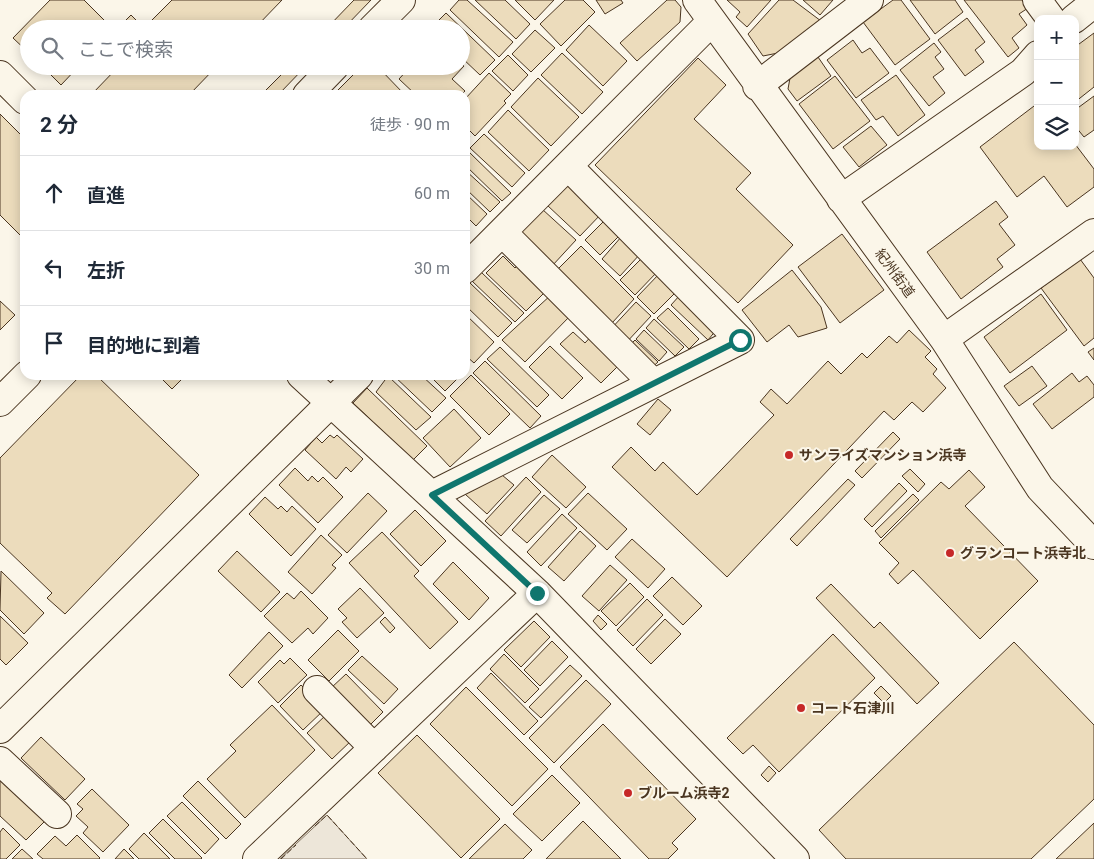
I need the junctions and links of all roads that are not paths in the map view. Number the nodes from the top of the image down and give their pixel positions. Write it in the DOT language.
graph roads {
  1 [pos="401,0"];
  2 [pos="869,0"];
  3 [pos="1037,0"];
  4 [pos="1094,3"];
  5 [pos="704,11"];
  6 [pos="1049,15"];
  7 [pos="1079,15"];
  8 [pos="381,20"];
  9 [pos="1034,59"];
  10 [pos="326,75"];
  11 [pos="2,81"];
  12 [pos="757,86"];
  13 [pos="311,90"];
  14 [pos="20,96"];
  15 [pos="568,166"];
  16 [pos="841,199"];
  17 [pos="502,232"];
  18 [pos="1094,233"];
  19 [pos="470,264"];
  20 [pos="944,339"];
  21 [pos="22,380"];
  22 [pos="306,380"];
  23 [pos="354,380"];
  24 [pos="653,383"];
  25 [pos="0,402"];
  26 [pos="330,404"];
  27 [pos="432,495"];
  28 [pos="1094,545"];
  29 [pos="537,593"];
  30 [pos="317,690"];
  31 [pos="0,729"];
  32 [pos="374,748"];
  33 [pos="0,761"];
  34 [pos="57,814"];
  35 [pos="257,859"];
  36 [pos="795,859"];
  1 -- 8 [label="street"];
  2 -- 12 [label="street"];
  3 -- 6 [label="street"];
  4 -- 7 [label="street"];
  5 -- 12 [label="street, 紀州街道"];
  5 -- 15 [label="street"];
  9 -- 16 [label="street"];
  10 -- 13 [label="street"];
  11 -- 14 [label="street"];
  12 -- 16 [label="street, 紀州街道"];
  15 -- 17 [label="street"];
  15 -- 24 [label="street"];
  16 -- 20 [label="street, 紀州街道"];
  17 -- 19 [label="street"];
  17 -- 24 [label="street"];
  18 -- 20 [label="street"];
  20 -- 28 [label="street, 紀州街道"];
  21 -- 25 [label="street"];
  22 -- 26 [label="street"];
  23 -- 26 [label="street"];
  24 -- 27 [label="street"];
  26 -- 27 [label="street"];
  26 -- 31 [label="street"];
  27 -- 29 [label="street"];
  29 -- 32 [label="street"];
  29 -- 36 [label="street"];
  30 -- 32 [label="street"];
  32 -- 35 [label="street"];
  33 -- 34 [label="street"];
}
